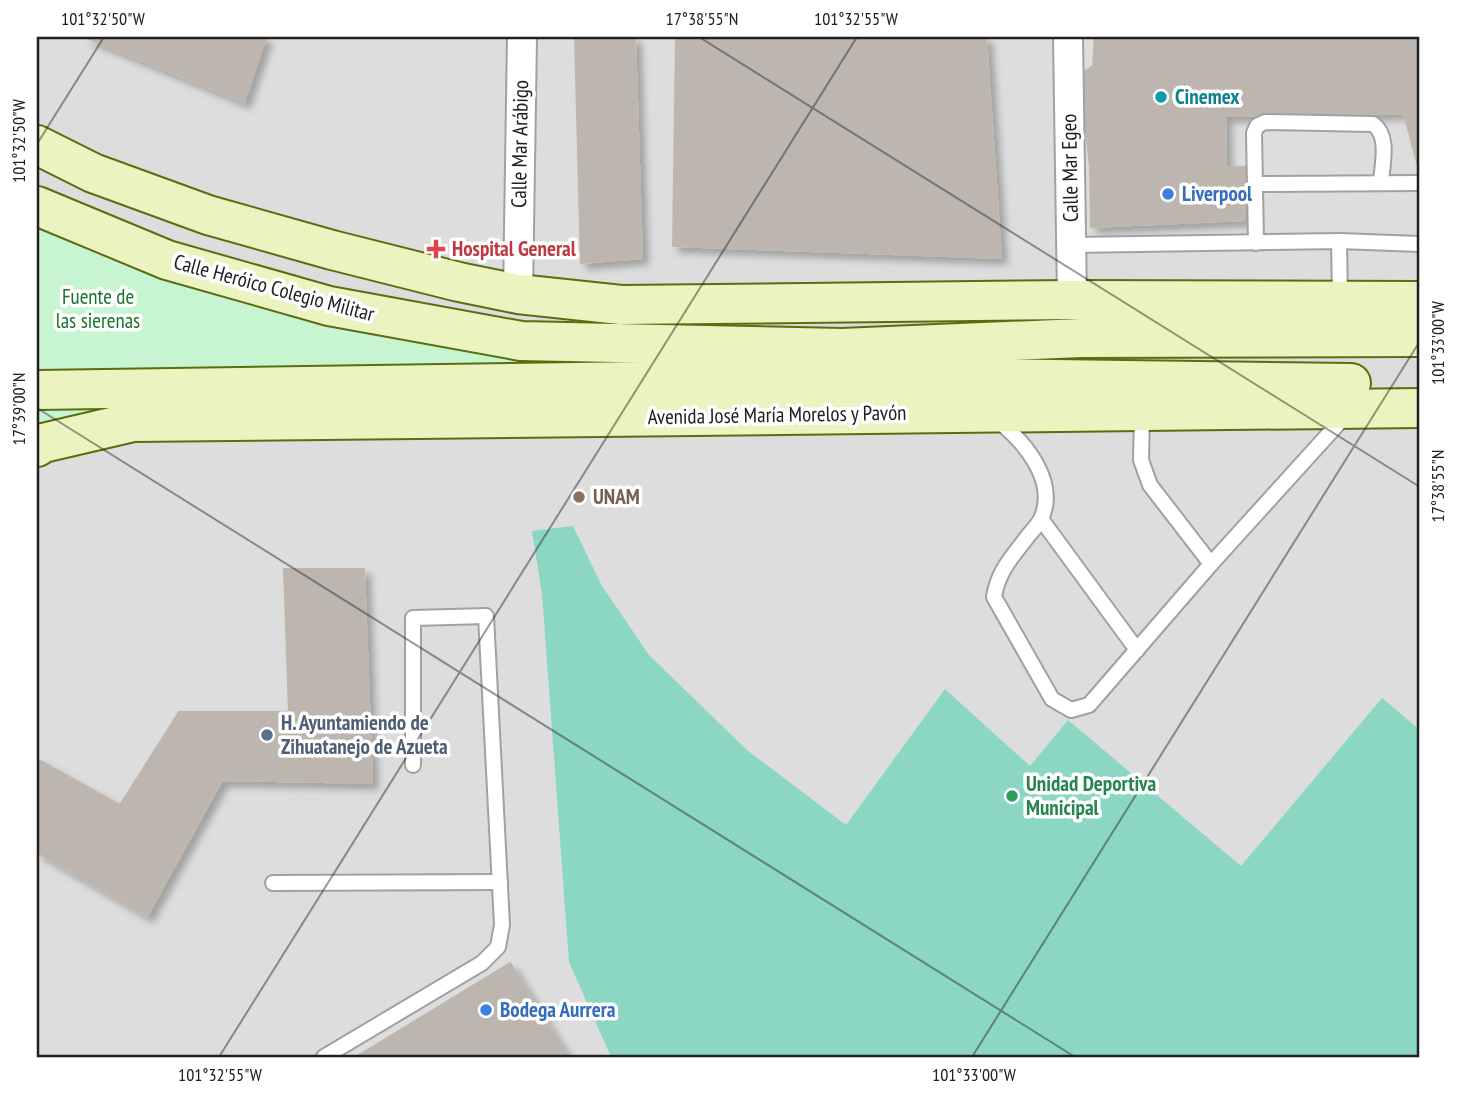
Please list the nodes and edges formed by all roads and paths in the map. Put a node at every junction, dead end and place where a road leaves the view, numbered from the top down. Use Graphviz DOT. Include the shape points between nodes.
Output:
graph roads {
  1 [pos="522,37"];
  2 [pos="1068,37"];
  3 [pos="37,145"];
  4 [pos="1381,183"];
  5 [pos="1420,183"];
  6 [pos="1256,184"];
  7 [pos="37,206"];
  8 [pos="1339,241"];
  9 [pos="1256,243"];
  10 [pos="1420,244"];
  11 [pos="1071,245"];
  12 [pos="518,294"];
  13 [pos="1340,299"];
  14 [pos="1072,300"];
  15 [pos="1420,301"];
  16 [pos="837,302"];
  17 [pos="1420,337"];
  18 [pos="842,348"];
  19 [pos="1420,384"];
  20 [pos="37,390"];
  21 [pos="540,400"];
  22 [pos="1420,408"];
  23 [pos="1352,409"];
  24 [pos="1142,411"];
  25 [pos="987,413"];
  26 [pos="37,447"];
  27 [pos="1041,519"];
  28 [pos="1211,564"];
  29 [pos="1137,650"];
  30 [pos="414,765"];
  31 [pos="500,882"];
  32 [pos="273,883"];
  33 [pos="324,1057"];
  1 -- 12 [label="street, Calle Mar Arábigo"];
  2 -- 11 [label="street, Calle Mar Egeo"];
  3 -- 12 [label="main road" via="93,173 208,215 370,260"];
  4 -- 5 [label="lane"];
  4 -- 6 [label="lane"];
  4 -- 6 [label="lane" via="1384,137 1373,124 1265,122 1254,133"];
  6 -- 9 [label="lane"];
  7 -- 18 [label="main road, Calle Heróico Colegio Militar" via="167,260 316,303 521,341"];
  8 -- 9 [label="lane"];
  8 -- 10 [label="lane"];
  8 -- 13 [label="lane"];
  9 -- 11 [label="lane"];
  11 -- 14 [label="street, Calle Mar Egeo"];
  12 -- 16 [label="main road" via="621,305"];
  13 -- 14 [label="main road"];
  13 -- 15 [label="main road"];
  14 -- 16 [label="main road"];
  16 -- 18 [label="main road"];
  17 -- 18 [label="main road" via="1081,338"];
  19 -- 21 [label="main road, Avenida José María Morelos y Pavón" via="915,377"];
  20 -- 21 [label="main road, Avenida José María Morelos y Pavón" via="185,388"];
  21 -- 25 [label="main road, Avenida José María Morelos y Pavón"];
  21 -- 26 [label="main road, Avenida José María Morelos y Pavón" via="133,422"];
  22 -- 23 [label="main road, Avenida José María Morelos y Pavón"];
  23 -- 24 [label="main road, Avenida José María Morelos y Pavón"];
  23 -- 28 [label="lane"];
  24 -- 25 [label="main road, Avenida José María Morelos y Pavón"];
  24 -- 28 [label="lane" via="1141,460 1150,485"];
  25 -- 27 [label="lane" via="1013,433 1035,459 1046,494"];
  27 -- 29 [label="lane"];
  27 -- 29 [label="lane" via="997,578 994,597 1052,699 1071,710 1089,705"];
  28 -- 29 [label="lane"];
  30 -- 31 [label="lane" via="413,618 486,616"];
  31 -- 32 [label="lane"];
  31 -- 33 [label="lane" via="498,947 482,963"];
}
